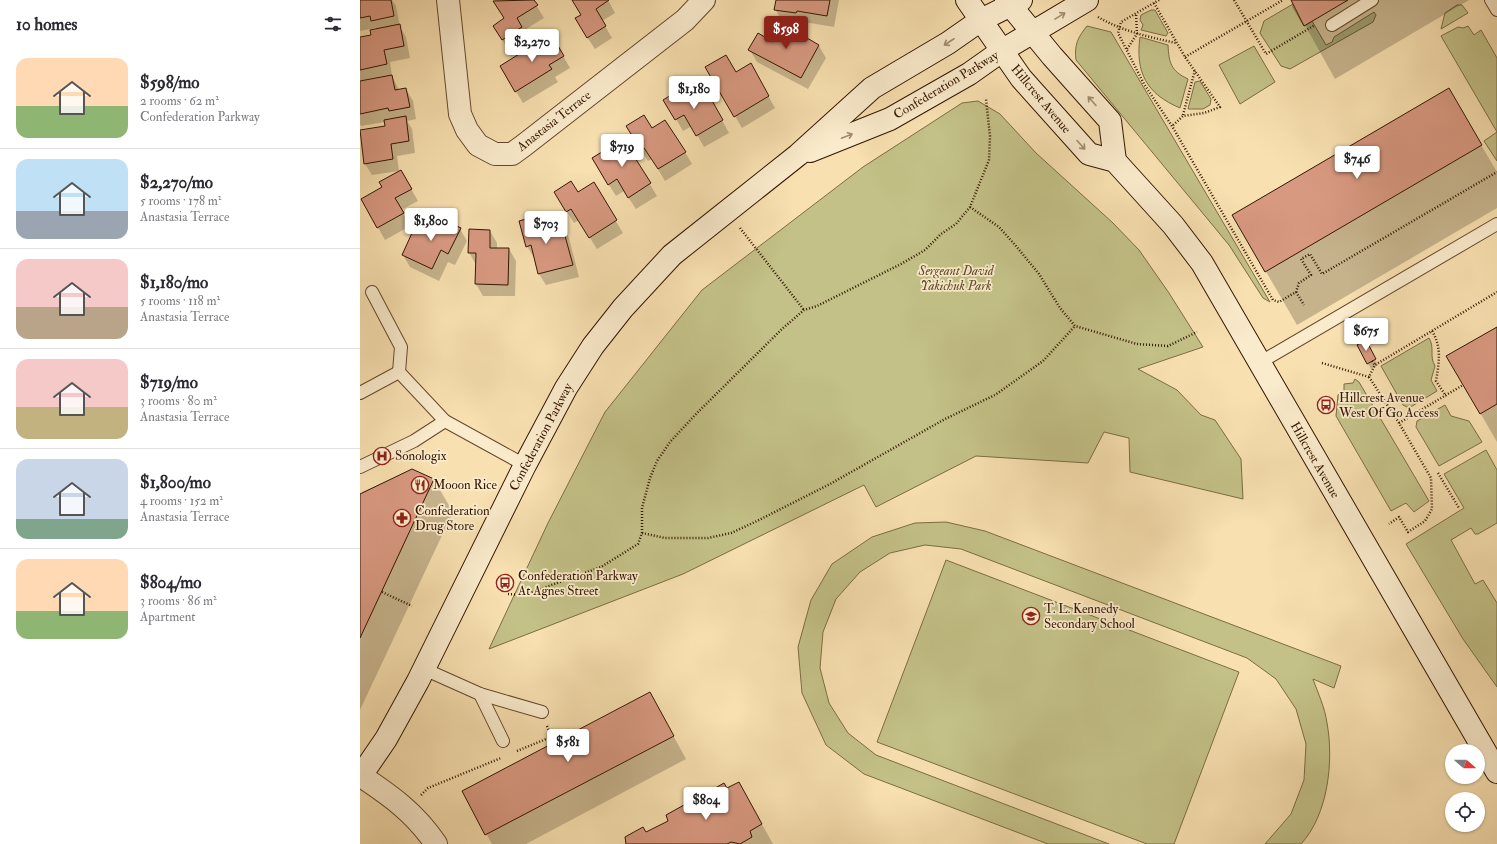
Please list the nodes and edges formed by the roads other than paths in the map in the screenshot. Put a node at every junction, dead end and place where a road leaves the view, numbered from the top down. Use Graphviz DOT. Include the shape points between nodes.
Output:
graph roads {
  1 [pos="448,0"];
  2 [pos="704,0"];
  3 [pos="967,0"];
  4 [pos="1372,0"];
  5 [pos="1491,0"];
  6 [pos="1012,2"];
  7 [pos="1093,8"];
  8 [pos="1497,10"];
  9 [pos="981,20"];
  10 [pos="1332,25"];
  11 [pos="1032,33"];
  12 [pos="1003,50"];
  13 [pos="798,155"];
  14 [pos="1115,161"];
  15 [pos="1497,224"];
  16 [pos="372,292"];
  17 [pos="1259,363"];
  18 [pos="399,372"];
  19 [pos="360,393"];
  20 [pos="445,421"];
  21 [pos="525,465"];
  22 [pos="360,468"];
  23 [pos="424,669"];
  24 [pos="480,694"];
  25 [pos="542,712"];
  26 [pos="503,741"];
  27 [pos="1497,772"];
  28 [pos="360,776"];
  29 [pos="436,844"];
  1 -- 2 [label="street, Anastasia Terrace" via="460,114 478,145 495,154 512,154 523,146 685,20"];
  3 -- 9 [label="street, Hillcrest Avenue"];
  4 -- 10 [label="lane"];
  5 -- 8 [label="lane"];
  6 -- 9 [label="street, Confederation Parkway"];
  6 -- 11 [label="street"];
  11 -- 7 [label="street, Confederation Parkway, one-way"];
  9 -- 12 [label="street, Hillcrest Avenue"];
  9 -- 13 [label="street, Confederation Parkway, one-way" via="872,88"];
  11 -- 12 [label="street, Confederation Parkway"];
  14 -- 11 [label="street, one-way" via="1110,120"];
  13 -- 12 [label="street, Confederation Parkway, one-way" via="890,120 969,74"];
  12 -- 14 [label="street, Hillcrest Avenue, one-way" via="1021,78 1089,154"];
  13 -- 21 [label="street, Confederation Parkway" via="672,255 623,308 593,346 566,388"];
  14 -- 17 [label="street, Hillcrest Avenue" via="1173,225 1202,263"];
  15 -- 17 [label="lane"];
  16 -- 18 [label="lane" via="401,347"];
  17 -- 27 [label="street, Hillcrest Avenue"];
  18 -- 19 [label="lane"];
  18 -- 20 [label="lane"];
  20 -- 21 [label="lane"];
  20 -- 22 [label="lane" via="414,441"];
  21 -- 23 [label="street, Confederation Parkway"];
  23 -- 24 [label="lane"];
  23 -- 28 [label="street, Confederation Parkway" via="386,739"];
  24 -- 25 [label="lane"];
  24 -- 26 [label="lane"];
  28 -- 29 [label="street" via="398,800 428,831"];
}
